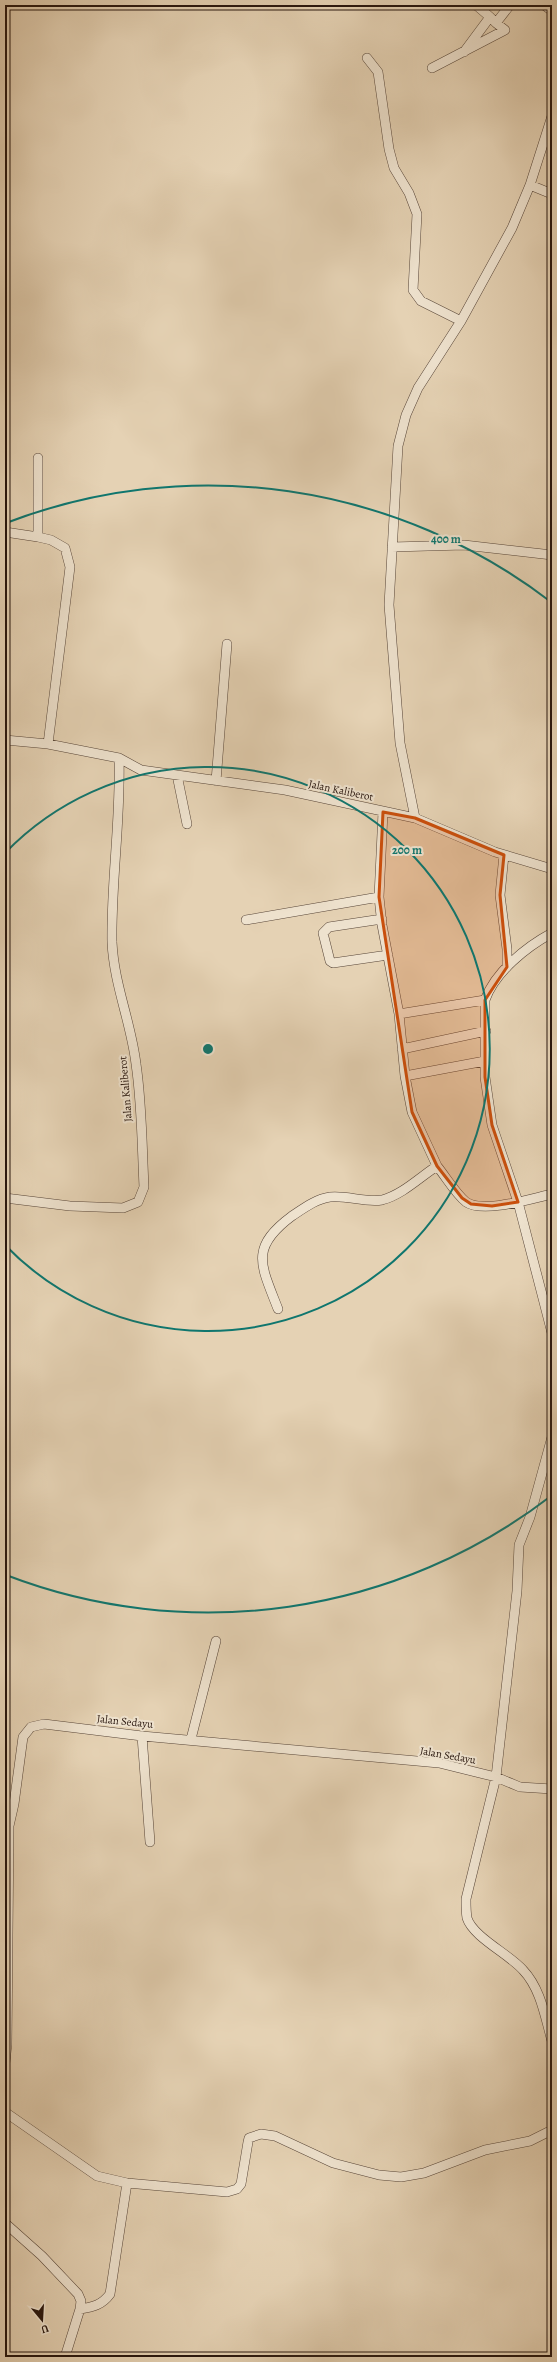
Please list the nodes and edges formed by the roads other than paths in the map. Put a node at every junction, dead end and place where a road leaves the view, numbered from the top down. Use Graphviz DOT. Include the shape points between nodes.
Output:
graph roads {
  1 [pos="476,5"];
  2 [pos="510,5"];
  3 [pos="493,20"];
  4 [pos="462,54"];
  5 [pos="367,58"];
  6 [pos="432,68"];
  7 [pos="552,116"];
  8 [pos="530,185"];
  9 [pos="552,194"];
  10 [pos="461,321"];
  11 [pos="38,458"];
  12 [pos="5,532"];
  13 [pos="38,536"];
  14 [pos="392,547"];
  15 [pos="552,555"];
  16 [pos="227,644"];
  17 [pos="5,740"];
  18 [pos="48,744"];
  19 [pos="119,758"];
  20 [pos="177,775"];
  21 [pos="216,781"];
  22 [pos="383,812"];
  23 [pos="415,818"];
  24 [pos="187,824"];
  25 [pos="504,855"];
  26 [pos="552,869"];
  27 [pos="379,897"];
  28 [pos="382,919"];
  29 [pos="246,920"];
  30 [pos="552,933"];
  31 [pos="388,955"];
  32 [pos="507,967"];
  33 [pos="485,1000"];
  34 [pos="399,1014"];
  35 [pos="486,1031"];
  36 [pos="402,1049"];
  37 [pos="485,1061"];
  38 [pos="405,1076"];
  39 [pos="437,1166"];
  40 [pos="552,1194"];
  41 [pos="5,1198"];
  42 [pos="518,1202"];
  43 [pos="278,1309"];
  44 [pos="552,1330"];
  45 [pos="552,1437"];
  46 [pos="216,1641"];
  47 [pos="142,1736"];
  48 [pos="191,1739"];
  49 [pos="496,1777"];
  50 [pos="552,1789"];
  51 [pos="7,1826"];
  52 [pos="150,1842"];
  53 [pos="552,2041"];
  54 [pos="5,2064"];
  55 [pos="5,2112"];
  56 [pos="552,2130"];
  57 [pos="127,2183"];
  58 [pos="5,2223"];
  59 [pos="80,2308"];
  60 [pos="65,2357"];
  1 -- 3 [label="street"];
  2 -- 3 [label="street"];
  3 -- 4 [label="street"];
  3 -- 4 [label="street" via="505,30"];
  4 -- 6 [label="street"];
  5 -- 10 [label="street" via="378,72 394,168 409,193 417,214 413,290 421,302"];
  7 -- 8 [label="street"];
  8 -- 9 [label="street"];
  8 -- 10 [label="street" via="500,252"];
  10 -- 14 [label="street" via="418,388 406,415 398,446"];
  11 -- 13 [label="street"];
  12 -- 13 [label="street"];
  13 -- 18 [label="street" via="52,540 65,548 70,567"];
  14 -- 15 [label="street" via="464,545"];
  14 -- 23 [label="street" via="389,605 400,743"];
  16 -- 21 [label="street"];
  17 -- 18 [label="street, Jalan Kaliberot"];
  18 -- 19 [label="street, Jalan Kaliberot"];
  19 -- 20 [label="street, Jalan Kaliberot" via="140,770"];
  19 -- 41 [label="street, Jalan Kaliberot" via="120,787 112,942 115,980 136,1063 144,1188 138,1202 123,1208 70,1206"];
  20 -- 21 [label="street, Jalan Kaliberot"];
  20 -- 24 [label="street"];
  21 -- 22 [label="street, Jalan Kaliberot" via="285,790"];
  22 -- 23 [label="street, Jalan Kaliberot"];
  22 -- 27 [label="street"];
  23 -- 25 [label="street, Jalan Kaliberot"];
  25 -- 26 [label="street, Jalan Kaliberot"];
  25 -- 32 [label="street" via="500,895"];
  27 -- 28 [label="street"];
  27 -- 29 [label="street"];
  28 -- 31 [label="street"];
  28 -- 31 [label="street" via="329,927 324,933 330,961 333,963"];
  30 -- 32 [label="street"];
  31 -- 34 [label="street"];
  32 -- 33 [label="street"];
  33 -- 34 [label="street"];
  33 -- 35 [label="street"];
  34 -- 36 [label="street"];
  35 -- 36 [label="street"];
  35 -- 37 [label="street"];
  36 -- 38 [label="street"];
  37 -- 38 [label="street"];
  37 -- 42 [label="street" via="492,1125"];
  38 -- 39 [label="street" via="413,1115"];
  39 -- 42 [label="street" via="462,1198 471,1204 492,1206"];
  39 -- 43 [label="street" via="382,1200 333,1197 323,1199 306,1206 271,1234 263,1251 263,1268"];
  40 -- 42 [label="street"];
  42 -- 44 [label="street"];
  45 -- 49 [label="street" via="530,1517 519,1545 517,1591"];
  46 -- 48 [label="street"];
  47 -- 48 [label="street, Jalan Sedayu"];
  47 -- 51 [label="street, Jalan Sedayu" via="44,1724 31,1727 23,1737 14,1804"];
  47 -- 52 [label="street"];
  48 -- 49 [label="street, Jalan Sedayu" via="439,1763"];
  49 -- 50 [label="street, Jalan Sedayu" via="520,1787"];
  49 -- 53 [label="street" via="466,1899 467,1918 477,1933 524,1970 540,1998"];
  51 -- 54 [label="street, Jalan Sedayu"];
  55 -- 57 [label="street" via="97,2176"];
  56 -- 57 [label="street" via="530,2141 485,2150 424,2173 401,2177 379,2175 332,2163 276,2136 260,2134 249,2138 241,2184 237,2189 227,2192"];
  57 -- 59 [label="street" via="110,2294 97,2306"];
  58 -- 59 [label="street" via="69,2283 78,2294"];
  59 -- 60 [label="street"];
}
